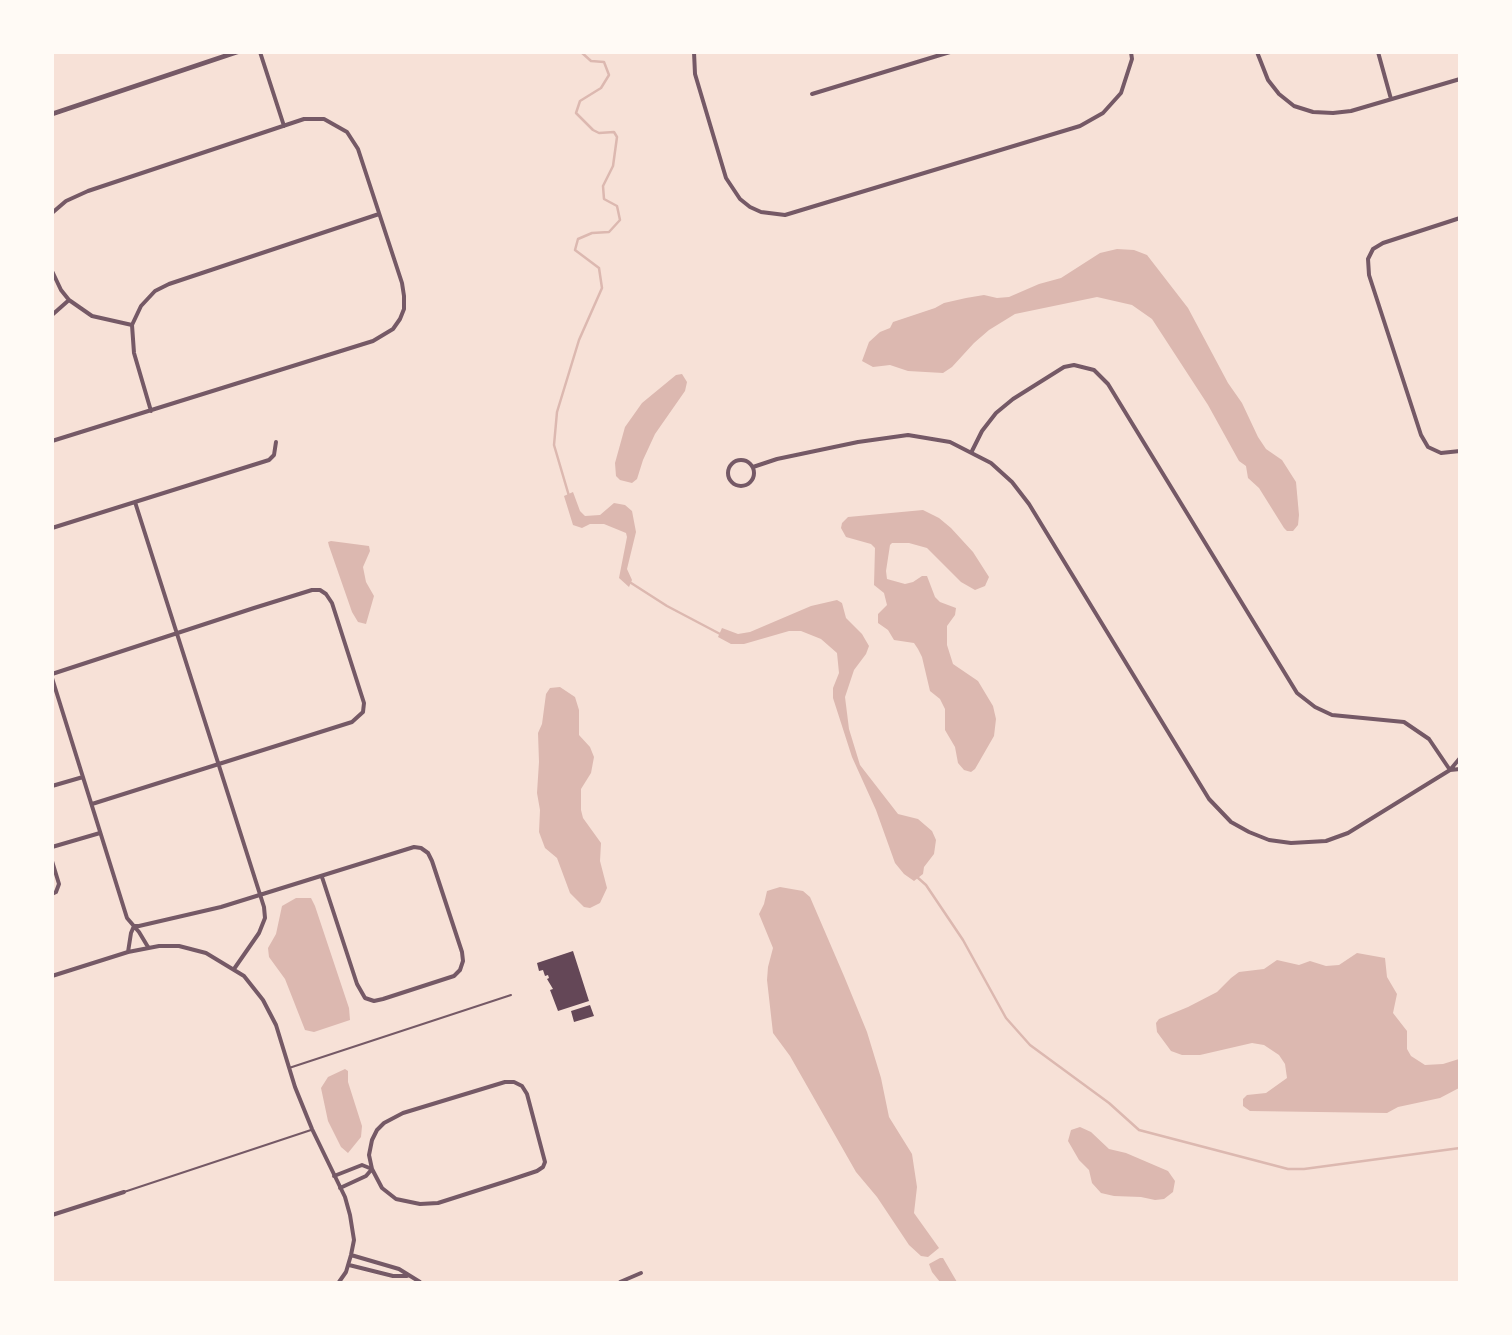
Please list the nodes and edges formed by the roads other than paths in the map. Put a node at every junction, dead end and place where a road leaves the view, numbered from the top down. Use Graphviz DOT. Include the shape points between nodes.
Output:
graph roads {
  1 [pos="237,52"];
  2 [pos="260,52"];
  3 [pos="694,52"];
  4 [pos="950,52"];
  5 [pos="1131,52"];
  6 [pos="1257,52"];
  7 [pos="1378,52"];
  8 [pos="1460,79"];
  9 [pos="812,94"];
  10 [pos="1391,99"];
  11 [pos="52,114"];
  12 [pos="284,126"];
  13 [pos="52,213"];
  14 [pos="379,214"];
  15 [pos="1460,218"];
  16 [pos="52,271"];
  17 [pos="69,300"];
  18 [pos="52,315"];
  19 [pos="132,325"];
  20 [pos="152,411"];
  21 [pos="52,441"];
  22 [pos="276,442"];
  23 [pos="1460,451"];
  24 [pos="972,452"];
  25 [pos="753,467"];
  26 [pos="135,502"];
  27 [pos="52,528"];
  28 [pos="178,634"];
  29 [pos="52,674"];
  30 [pos="52,678"];
  31 [pos="1460,758"];
  32 [pos="219,764"];
  33 [pos="1460,769"];
  34 [pos="1450,770"];
  35 [pos="83,777"];
  36 [pos="52,786"];
  37 [pos="92,804"];
  38 [pos="100,833"];
  39 [pos="52,847"];
  40 [pos="52,862"];
  41 [pos="322,877"];
  42 [pos="52,894"];
  43 [pos="261,896"];
  44 [pos="134,926"];
  45 [pos="148,947"];
  46 [pos="128,952"];
  47 [pos="234,969"];
  48 [pos="52,976"];
  49 [pos="512,995"];
  50 [pos="289,1068"];
  51 [pos="312,1129"];
  52 [pos="372,1169"];
  53 [pos="334,1176"];
  54 [pos="340,1188"];
  55 [pos="124,1192"];
  56 [pos="52,1215"];
  57 [pos="351,1255"];
  58 [pos="349,1265"];
  59 [pos="641,1273"];
  60 [pos="407,1276"];
  61 [pos="339,1282"];
  62 [pos="420,1282"];
  63 [pos="620,1282"];
  1 -- 11 [label="street"];
  2 -- 12 [label="street"];
  3 -- 5 [label="street" via="695,74 726,178 740,199 761,212 784,215 1080,126 1103,112 1122,93"];
  4 -- 9 [label="street"];
  6 -- 10 [label="street" via="1268,80 1294,106 1313,112 1333,113"];
  7 -- 10 [label="street"];
  8 -- 10 [label="street"];
  12 -- 13 [label="street" via="75,196"];
  12 -- 14 [label="street" via="304,119 324,119 340,126 353,140"];
  14 -- 19 [label="street" via="169,284 155,291 141,306"];
  14 -- 20 [label="street" via="402,283 404,309 393,330 373,341"];
  15 -- 23 [label="street" via="1383,243 1373,250 1368,259 1368,274 1421,435 1428,447 1441,453"];
  16 -- 17 [label="street"];
  17 -- 18 [label="street"];
  17 -- 19 [label="street" via="92,316"];
  19 -- 20 [label="street" via="134,353"];
  20 -- 21 [label="street"];
  22 -- 26 [label="street" via="274,455 269,460"];
  24 -- 25 [label="street" via="938,439 895,436"];
  24 -- 34 [label="street" via="1003,473 1025,498 1204,791 1235,824 1259,837 1279,842 1303,844 1326,841 1348,833"];
  24 -- 34 [label="street" via="982,431 1013,399 1064,368 1074,365 1094,370 1108,384 1297,693 1332,715 1404,722 1429,740"];
  25 -- 25 [label="street" via="744,460 733,462 728,468 730,480 736,485 747,484 753,479"];
  26 -- 27 [label="street"];
  26 -- 28 [label="street"];
  28 -- 29 [label="street"];
  28 -- 32 [label="street"];
  28 -- 32 [label="street" via="320,590 332,603 364,703 363,712 357,719"];
  30 -- 35 [label="street"];
  31 -- 34 [label="street"];
  32 -- 37 [label="street"];
  32 -- 43 [label="street"];
  33 -- 34 [label="street"];
  35 -- 36 [label="street"];
  35 -- 37 [label="street"];
  37 -- 38 [label="street"];
  38 -- 39 [label="street"];
  38 -- 44 [label="street" via="127,918"];
  40 -- 42 [label="street" via="59,884"];
  41 -- 41 [label="street" via="414,847 421,848 432,861 462,952 460,970 454,976 383,999 365,998 357,984"];
  41 -- 43 [label="street"];
  43 -- 44 [label="street"];
  43 -- 47 [label="street" via="265,918 259,933"];
  44 -- 45 [label="street"];
  44 -- 46 [label="street"];
  45 -- 46 [label="street"];
  45 -- 47 [label="street" via="179,946 219,959"];
  46 -- 48 [label="street"];
  47 -- 50 [label="street" via="255,988 271,1014"];
  49 -- 50 [label="lane"];
  50 -- 51 [label="street"];
  51 -- 53 [label="street"];
  51 -- 55 [label="lane"];
  52 -- 52 [label="street" via="382,1188 396,1199 420,1204 438,1203 543,1168 545,1156 526,1094 518,1084 505,1082 403,1113 384,1123 372,1140 369,1155"];
  52 -- 53 [label="street" via="362,1165"];
  52 -- 54 [label="street" via="366,1176"];
  53 -- 54 [label="street"];
  54 -- 57 [label="street" via="353,1229"];
  55 -- 56 [label="street"];
  57 -- 58 [label="street"];
  57 -- 60 [label="street" via="399,1269"];
  58 -- 60 [label="street" via="393,1276"];
  58 -- 61 [label="street"];
  59 -- 63 [label="street"];
  60 -- 62 [label="street"];
}
